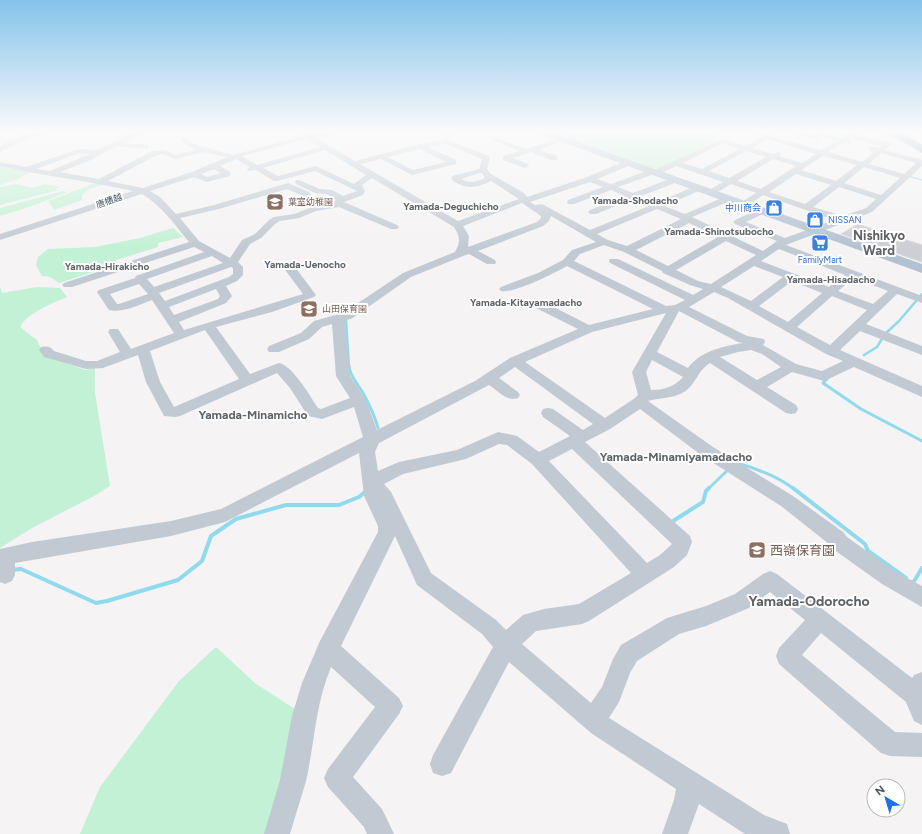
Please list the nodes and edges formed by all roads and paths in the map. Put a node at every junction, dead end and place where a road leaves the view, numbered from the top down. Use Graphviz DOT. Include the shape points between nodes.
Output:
graph roads {
  1 [pos="28,170"];
  2 [pos="60,170"];
  3 [pos="122,170"];
  4 [pos="205,170"];
  5 [pos="221,170"];
  6 [pos="260,170"];
  7 [pos="277,170"];
  8 [pos="310,170"];
  9 [pos="320,170"];
  10 [pos="363,170"];
  11 [pos="407,170"];
  12 [pos="424,170"];
  13 [pos="612,170"];
  14 [pos="648,170"];
  15 [pos="659,170"];
  16 [pos="696,170"];
  17 [pos="706,170"];
  18 [pos="749,170"];
  19 [pos="856,170"];
  20 [pos="884,170"];
  21 [pos="914,170"];
  22 [pos="484,171"];
  23 [pos="795,171"];
  24 [pos="654,172"];
  25 [pos="702,172"];
  26 [pos="266,173"];
  27 [pos="51,174"];
  28 [pos="195,174"];
  29 [pos="372,175"];
  30 [pos="288,176"];
  31 [pos="907,177"];
  32 [pos="491,178"];
  33 [pos="590,179"];
  34 [pos="675,180"];
  35 [pos="101,181"];
  36 [pos="730,181"];
  37 [pos="838,184"];
  38 [pos="611,187"];
  39 [pos="698,188"];
  40 [pos="358,189"];
  41 [pos="141,190"];
  42 [pos="550,192"];
  43 [pos="762,192"];
  44 [pos="710,193"];
  45 [pos="633,196"];
  46 [pos="883,198"];
  47 [pos="527,199"];
  48 [pos="727,199"];
  49 [pos="340,201"];
  50 [pos="571,202"];
  51 [pos="743,205"];
  52 [pos="656,206"];
  53 [pos="807,207"];
  54 [pos="318,208"];
  55 [pos="762,211"];
  56 [pos="593,212"];
  57 [pos="173,217"];
  58 [pos="687,219"];
  59 [pos="844,220"];
  60 [pos="616,223"];
  61 [pos="457,225"];
  62 [pos="394,227"];
  63 [pos="815,231"];
  64 [pos="590,234"];
  65 [pos="0,237"];
  66 [pos="725,237"];
  67 [pos="604,242"];
  68 [pos="195,243"];
  69 [pos="782,244"];
  70 [pos="628,250"];
  71 [pos="213,252"];
  72 [pos="464,252"];
  73 [pos="759,259"];
  74 [pos="491,262"];
  75 [pos="567,262"];
  76 [pos="614,262"];
  77 [pos="232,263"];
  78 [pos="288,265"];
  79 [pos="922,269"];
  80 [pos="667,270"];
  81 [pos="853,274"];
  82 [pos="790,276"];
  83 [pos="140,280"];
  84 [pos="219,284"];
  85 [pos="68,285"];
  86 [pos="713,288"];
  87 [pos="505,289"];
  88 [pos="894,291"];
  89 [pos="830,292"];
  90 [pos="154,293"];
  91 [pos="694,300"];
  92 [pos="922,300"];
  93 [pos="540,305"];
  94 [pos="162,306"];
  95 [pos="752,306"];
  96 [pos="673,308"];
  97 [pos="874,309"];
  98 [pos="339,317"];
  99 [pos="170,321"];
  100 [pos="857,324"];
  101 [pos="208,326"];
  102 [pos="789,327"];
  103 [pos="588,329"];
  104 [pos="114,332"];
  105 [pos="181,334"];
  106 [pos="922,336"];
  107 [pos="765,343"];
  108 [pos="274,349"];
  109 [pos="918,349"];
  110 [pos="46,350"];
  111 [pos="142,350"];
  112 [pos="831,351"];
  113 [pos="650,354"];
  114 [pos="128,355"];
  115 [pos="710,357"];
  116 [pos="515,360"];
  117 [pos="852,361"];
  118 [pos="791,367"];
  119 [pos="691,374"];
  120 [pos="489,378"];
  121 [pos="248,381"];
  122 [pos="756,387"];
  123 [pos="922,392"];
  124 [pos="513,394"];
  125 [pos="643,398"];
  126 [pos="359,400"];
  127 [pos="791,409"];
  128 [pos="548,413"];
  129 [pos="606,425"];
  130 [pos="578,439"];
  131 [pos="372,441"];
  132 [pos="538,460"];
  133 [pos="372,482"];
  134 [pos="5,572"];
  135 [pos="646,575"];
  136 [pos="920,592"];
  137 [pos="819,618"];
  138 [pos="506,645"];
  139 [pos="328,649"];
  140 [pos="920,697"];
  141 [pos="594,719"];
  142 [pos="922,745"];
  143 [pos="442,764"];
  144 [pos="690,784"];
  145 [pos="277,834"];
  146 [pos="381,834"];
  147 [pos="675,834"];
  148 [pos="777,834"];
  1 -- 27 [label="street"];
  2 -- 27 [label="street"];
  3 -- 35 [label="street"];
  4 -- 28 [label="street, 唐櫃越"];
  5 -- 28 [label="street" via="227,174 206,180"];
  6 -- 26 [label="street"];
  7 -- 26 [label="street"];
  8 -- 30 [label="street"];
  9 -- 40 [label="street"];
  10 -- 29 [label="street"];
  11 -- 12 [label="street" via="412,173"];
  13 -- 33 [label="street"];
  14 -- 24 [label="main road"];
  15 -- 24 [label="street"];
  16 -- 25 [label="street"];
  17 -- 25 [label="street"];
  18 -- 36 [label="street"];
  19 -- 37 [label="street"];
  20 -- 31 [label="street"];
  21 -- 31 [label="street"];
  22 -- 32 [label="street"];
  22 -- 32 [label="street" via="456,178 467,186"];
  23 -- 37 [label="street"];
  23 -- 43 [label="street"];
  24 -- 34 [label="main road"];
  24 -- 38 [label="street"];
  25 -- 36 [label="street"];
  26 -- 30 [label="street" via="276,179"];
  27 -- 35 [label="street"];
  28 -- 41 [label="street, 唐櫃越"];
  29 -- 40 [label="street" via="361,181"];
  29 -- 61 [label="street"];
  30 -- 49 [label="street" via="318,191 329,192"];
  31 -- 46 [label="street"];
  32 -- 47 [label="street"];
  33 -- 38 [label="street"];
  33 -- 42 [label="street"];
  34 -- 39 [label="main road"];
  34 -- 45 [label="street"];
  35 -- 41 [label="street"];
  36 -- 43 [label="street"];
  36 -- 44 [label="street"];
  37 -- 46 [label="street"];
  37 -- 53 [label="street"];
  38 -- 45 [label="street"];
  38 -- 50 [label="street"];
  39 -- 44 [label="main road"];
  39 -- 52 [label="street"];
  40 -- 49 [label="street" via="360,193"];
  41 -- 57 [label="street" via="157,199"];
  41 -- 65 [label="street, 唐櫃越"];
  42 -- 47 [label="street"];
  42 -- 50 [label="street"];
  43 -- 51 [label="street"];
  43 -- 53 [label="street"];
  44 -- 48 [label="main road"];
  45 -- 52 [label="street"];
  45 -- 56 [label="street"];
  46 -- 59 [label="street" via="869,210"];
  47 -- 61 [label="street"];
  47 -- 64 [label="street"];
  47 -- 72 [label="street" via="526,203 546,215 545,221"];
  48 -- 51 [label="main road"];
  48 -- 58 [label="street" via="688,216"];
  49 -- 54 [label="street" via="332,206"];
  49 -- 62 [label="street"];
  50 -- 56 [label="street"];
  51 -- 55 [label="main road"];
  52 -- 58 [label="street"];
  52 -- 60 [label="street"];
  53 -- 59 [label="street"];
  54 -- 57 [label="street" via="306,194 288,186"];
  54 -- 77 [label="street" via="272,222 258,236 246,242"];
  55 -- 63 [label="main road"];
  55 -- 69 [label="street" via="738,222"];
  56 -- 60 [label="street"];
  57 -- 68 [label="street"];
  58 -- 66 [label="street"];
  58 -- 70 [label="street"];
  59 -- 63 [label="street"];
  60 -- 64 [label="street"];
  61 -- 72 [label="street" via="464,235"];
  63 -- 69 [label="street"];
  63 -- 79 [label="main road"];
  64 -- 67 [label="street"];
  66 -- 73 [label="street"];
  66 -- 80 [label="street"];
  67 -- 70 [label="street"];
  67 -- 75 [label="street" via="576,252"];
  68 -- 71 [label="street"];
  68 -- 85 [label="street"];
  69 -- 73 [label="street"];
  69 -- 81 [label="street"];
  70 -- 80 [label="street"];
  71 -- 77 [label="street"];
  71 -- 83 [label="street"];
  72 -- 74 [label="street"];
  72 -- 98 [label="street" via="407,275 347,316"];
  73 -- 82 [label="street"];
  73 -- 86 [label="street"];
  75 -- 87 [label="street"];
  75 -- 96 [label="street"];
  76 -- 91 [label="street"];
  77 -- 84 [label="street" via="238,267 238,275"];
  77 -- 90 [label="street"];
  78 -- 101 [label="street" via="310,295"];
  80 -- 86 [label="street" via="694,283"];
  81 -- 88 [label="street"];
  81 -- 89 [label="street"];
  82 -- 89 [label="street"];
  82 -- 95 [label="street"];
  83 -- 90 [label="street"];
  83 -- 90 [label="street" via="103,292 113,307 120,308"];
  84 -- 94 [label="street"];
  84 -- 99 [label="street" via="226,296 222,301"];
  86 -- 91 [label="street"];
  86 -- 95 [label="street"];
  88 -- 92 [label="street"];
  88 -- 97 [label="street"];
  89 -- 97 [label="street"];
  89 -- 102 [label="street"];
  90 -- 94 [label="street"];
  91 -- 96 [label="street"];
  93 -- 103 [label="street"];
  94 -- 99 [label="street"];
  95 -- 102 [label="street"];
  96 -- 103 [label="street"];
  96 -- 107 [label="street" via="744,339"];
  96 -- 113 [label="street"];
  97 -- 100 [label="street"];
  98 -- 108 [label="street" via="318,324 305,336"];
  98 -- 126 [label="street" via="344,376"];
  99 -- 105 [label="street"];
  100 -- 109 [label="street"];
  100 -- 112 [label="street"];
  101 -- 105 [label="street"];
  101 -- 121 [label="street"];
  102 -- 112 [label="street"];
  103 -- 116 [label="street"];
  104 -- 114 [label="street"];
  105 -- 111 [label="street"];
  106 -- 109 [label="street"];
  110 -- 114 [label="street" via="49,354 86,366 98,365"];
  111 -- 114 [label="street"];
  111 -- 121 [label="street" via="153,382 169,412 176,412"];
  112 -- 117 [label="street"];
  113 -- 119 [label="street"];
  113 -- 125 [label="street" via="639,372"];
  115 -- 118 [label="street" via="750,346 761,348"];
  115 -- 119 [label="street"];
  115 -- 122 [label="street"];
  116 -- 120 [label="street"];
  116 -- 129 [label="street"];
  117 -- 118 [label="street" via="824,376"];
  117 -- 123 [label="street"];
  118 -- 122 [label="street"];
  119 -- 125 [label="street" via="686,383 677,389"];
  120 -- 124 [label="street"];
  120 -- 131 [label="street"];
  121 -- 126 [label="street" via="279,367 313,412 322,414"];
  122 -- 127 [label="street"];
  125 -- 129 [label="street"];
  125 -- 136 [label="street" via="707,451 787,501 889,578"];
  126 -- 131 [label="street"];
  128 -- 130 [label="street"];
  129 -- 130 [label="street"];
  130 -- 132 [label="street"];
  130 -- 135 [label="street" via="683,542 680,549 667,561"];
  131 -- 133 [label="street" via="367,452"];
  131 -- 134 [label="street" via="225,516 148,534 5,556"];
  132 -- 133 [label="street" via="511,440 498,438 460,455 398,468"];
  132 -- 135 [label="street"];
  133 -- 138 [label="street" via="385,497 424,580 489,627"];
  133 -- 139 [label="street" via="373,496 387,526 387,533"];
  135 -- 138 [label="street" via="582,614 530,622"];
  137 -- 140 [label="street"];
  137 -- 141 [label="street" via="770,580 742,601 706,616 674,625 628,654 611,694"];
  137 -- 142 [label="street" via="787,656 890,744"];
  138 -- 141 [label="street"];
  138 -- 143 [label="street"];
  139 -- 145 [label="street" via="312,683 293,780"];
  139 -- 146 [label="street" via="391,706 337,778 373,818"];
  141 -- 144 [label="street" via="599,725"];
  144 -- 147 [label="street"];
  144 -- 148 [label="street" via="755,825"];
}
